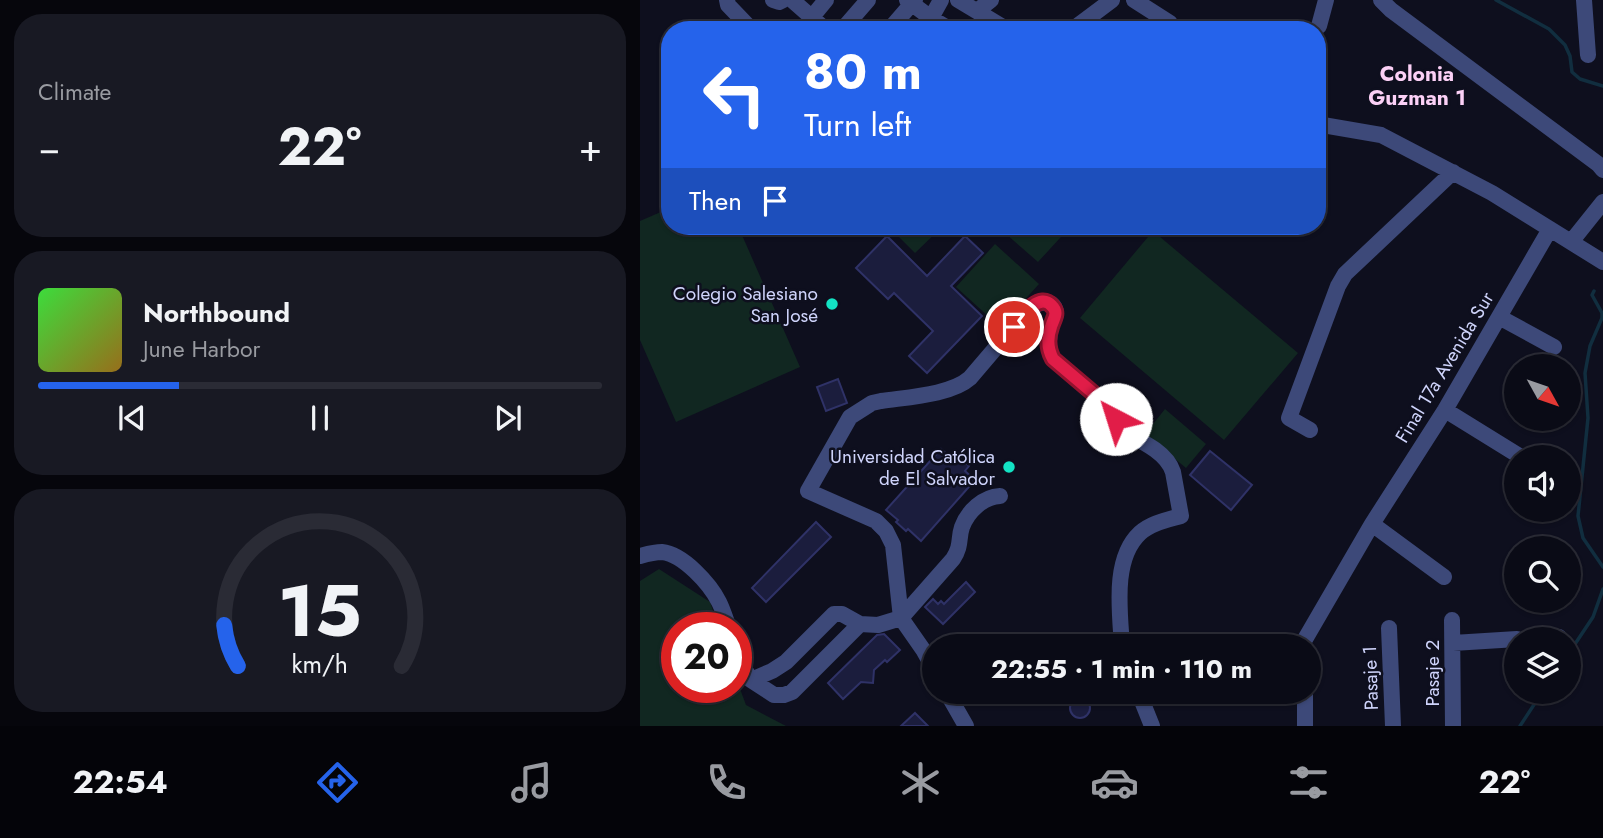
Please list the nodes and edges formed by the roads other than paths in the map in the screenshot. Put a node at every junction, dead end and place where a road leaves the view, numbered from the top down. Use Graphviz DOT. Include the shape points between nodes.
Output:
graph roads {
  1 [pos="727,0"];
  2 [pos="773,0"];
  3 [pos="783,0"];
  4 [pos="792,0"];
  5 [pos="826,0"];
  6 [pos="868,0"];
  7 [pos="940,0"];
  8 [pos="958,0"];
  9 [pos="991,0"];
  10 [pos="1112,0"];
  11 [pos="1134,0"];
  12 [pos="1326,0"];
  13 [pos="1381,0"];
  14 [pos="1584,0"];
  15 [pos="911,1"];
  16 [pos="977,11"];
  17 [pos="812,17"];
  18 [pos="743,21"];
  19 [pos="816,21"];
  20 [pos="850,21"];
  21 [pos="895,21"];
  22 [pos="924,21"];
  23 [pos="928,21"];
  24 [pos="993,21"];
  25 [pos="1084,21"];
  26 [pos="1167,21"];
  27 [pos="1320,21"];
  28 [pos="1588,55"];
  29 [pos="1326,126"];
  30 [pos="1600,167"];
  31 [pos="1453,172"];
  32 [pos="1602,202"];
  33 [pos="1550,229"];
  34 [pos="1571,242"];
  35 [pos="1602,262"];
  36 [pos="1499,317"];
  37 [pos="1554,347"];
  38 [pos="1445,410"];
  39 [pos="1310,430"];
  40 [pos="1504,446"];
  41 [pos="1000,496"];
  42 [pos="1372,524"];
  43 [pos="640,556"];
  44 [pos="1444,577"];
  45 [pos="723,612"];
  46 [pos="901,618"];
  47 [pos="1452,620"];
  48 [pos="860,624"];
  49 [pos="1389,628"];
  50 [pos="1121,634"];
  51 [pos="1308,634"];
  52 [pos="1504,640"];
  53 [pos="1453,643"];
  54 [pos="922,648"];
  55 [pos="752,680"];
  56 [pos="752,681"];
  57 [pos="953,704"];
  58 [pos="1143,704"];
  59 [pos="1304,704"];
  60 [pos="966,726"];
  61 [pos="1152,726"];
  62 [pos="1305,726"];
  63 [pos="1392,726"];
  64 [pos="1453,726"];
  1 -- 18 [label="street"];
  2 -- 3 [label="street"];
  4 -- 17 [label="street"];
  5 -- 17 [label="street"];
  6 -- 20 [label="street"];
  7 -- 23 [label="street"];
  8 -- 16 [label="street"];
  9 -- 16 [label="street"];
  10 -- 25 [label="street"];
  11 -- 26 [label="street"];
  12 -- 27 [label="street"];
  13 -- 30 [label="street"];
  14 -- 28 [label="street"];
  15 -- 21 [label="street"];
  15 -- 22 [label="street"];
  16 -- 24 [label="street"];
  17 -- 19 [label="street"];
  29 -- 31 [label="street" via="1381,135"];
  31 -- 33 [label="street"];
  31 -- 39 [label="street" via="1354,264 1338,286 1289,418"];
  32 -- 34 [label="street"];
  33 -- 34 [label="street"];
  33 -- 36 [label="street, Final 17a Avenida Sur"];
  34 -- 35 [label="street"];
  36 -- 37 [label="street"];
  36 -- 38 [label="street, Final 17a Avenida Sur"];
  38 -- 40 [label="street"];
  38 -- 42 [label="street, Final 17a Avenida Sur"];
  41 -- 46 [label="street" via="980,502 962,527 953,559"];
  42 -- 44 [label="street"];
  42 -- 51 [label="street, Final 17a Avenida Sur"];
  43 -- 45 [label="street" via="663,552 686,564 705,582"];
  46 -- 48 [label="street" via="878,625"];
  46 -- 50 [label="street" via="893,545 887,530 808,491 850,417 881,401 964,384 1028,310 1043,302 1056,314 1048,336 1053,359 1119,415 1114,422 1117,428 1162,456 1173,472 1181,516 1140,533 1128,550 1121,573"];
  46 -- 54 [label="street"];
  47 -- 53 [label="street, Pasaje 2"];
  48 -- 55 [label="street" via="834,614 786,662"];
  48 -- 56 [label="street" via="792,692 774,695"];
  49 -- 63 [label="street, Pasaje 1"];
  52 -- 53 [label="street"];
  53 -- 64 [label="street, Pasaje 2"];
  57 -- 60 [label="street"];
  58 -- 61 [label="street"];
  59 -- 62 [label="street"];
}
